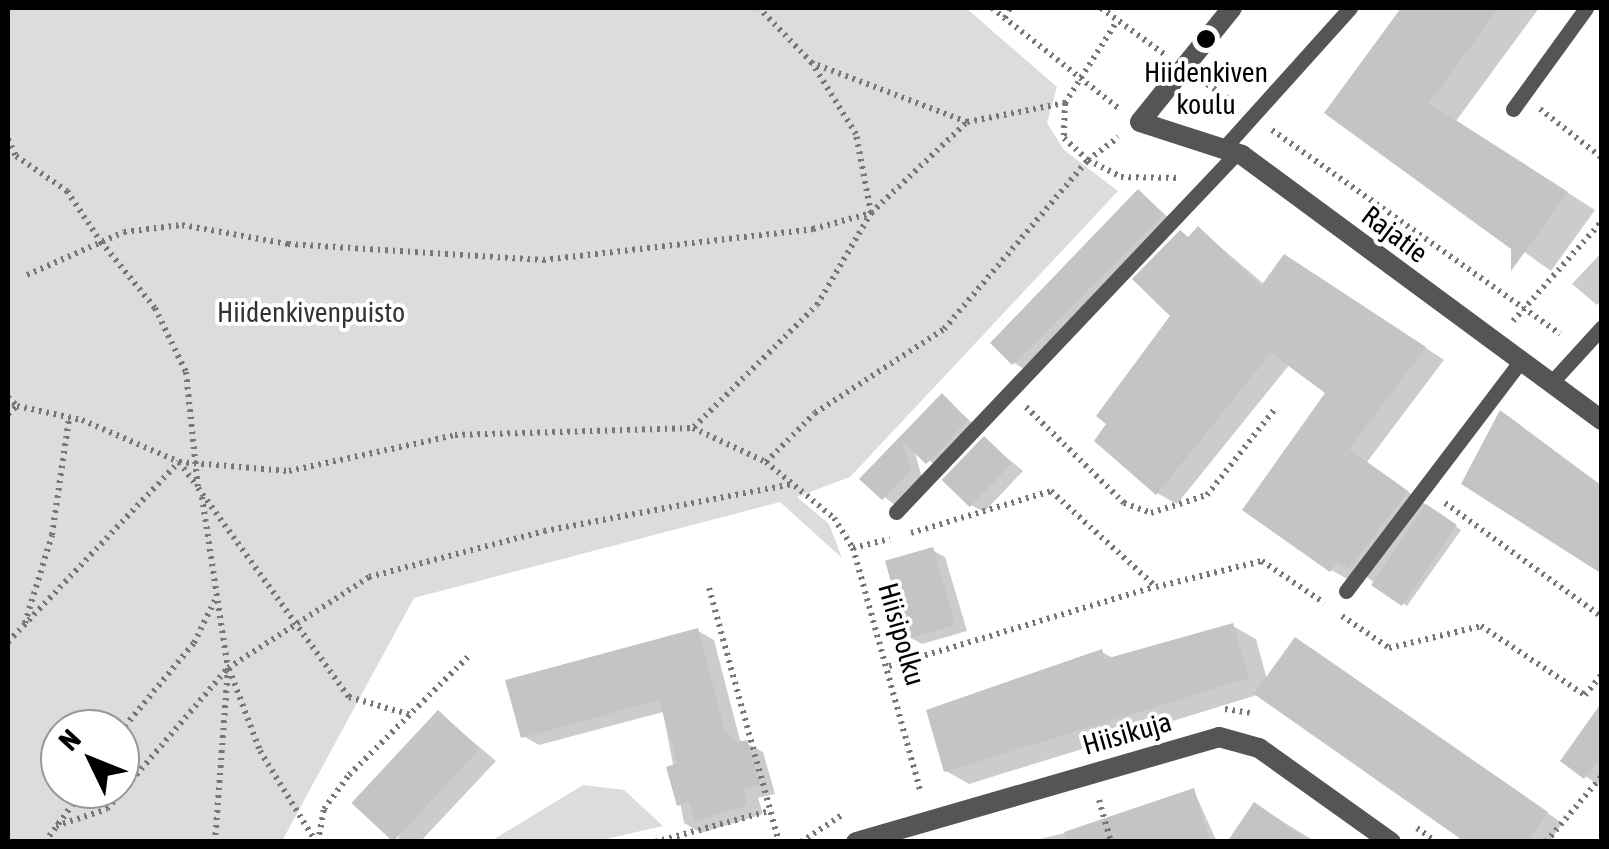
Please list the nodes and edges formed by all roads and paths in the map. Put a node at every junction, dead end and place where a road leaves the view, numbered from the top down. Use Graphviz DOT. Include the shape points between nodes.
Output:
graph roads {
  1 [pos="759,8"];
  2 [pos="992,8"];
  3 [pos="1010,8"];
  4 [pos="1101,8"];
  5 [pos="1232,8"];
  6 [pos="1350,8"];
  7 [pos="1586,8"];
  8 [pos="1005,18"];
  9 [pos="1117,20"];
  10 [pos="812,62"];
  11 [pos="1180,65"];
  12 [pos="1079,80"];
  13 [pos="1518,102"];
  14 [pos="1065,103"];
  15 [pos="1252,116"];
  16 [pos="967,122"];
  17 [pos="1140,122"];
  18 [pos="8,140"];
  19 [pos="1230,151"];
  20 [pos="1602,158"];
  21 [pos="1088,160"];
  22 [pos="1214,178"];
  23 [pos="871,212"];
  24 [pos="1602,221"];
  25 [pos="103,244"];
  26 [pos="27,274"];
  27 [pos="1523,308"];
  28 [pos="1602,327"];
  29 [pos="1494,344"];
  30 [pos="1581,350"];
  31 [pos="1519,363"];
  32 [pos="1550,384"];
  33 [pos="1011,392"];
  34 [pos="8,398"];
  35 [pos="16,406"];
  36 [pos="1275,409"];
  37 [pos="8,414"];
  38 [pos="69,418"];
  39 [pos="1602,420"];
  40 [pos="693,428"];
  41 [pos="179,462"];
  42 [pos="766,462"];
  43 [pos="194,465"];
  44 [pos="794,484"];
  45 [pos="1424,487"];
  46 [pos="198,488"];
  47 [pos="896,512"];
  48 [pos="853,548"];
  49 [pos="1156,587"];
  50 [pos="709,588"];
  51 [pos="1346,591"];
  52 [pos="216,598"];
  53 [pos="1602,617"];
  54 [pos="300,620"];
  55 [pos="25,624"];
  56 [pos="8,642"];
  57 [pos="470,656"];
  58 [pos="889,666"];
  59 [pos="228,668"];
  60 [pos="1602,674"];
  61 [pos="139,709"];
  62 [pos="411,714"];
  63 [pos="1602,776"];
  64 [pos="1114,790"];
  65 [pos="1097,794"];
  66 [pos="1078,800"];
  67 [pos="69,809"];
  68 [pos="769,811"];
  69 [pos="928,817"];
  70 [pos="56,826"];
  71 [pos="44,842"];
  72 [pos="215,842"];
  73 [pos="317,842"];
  74 [pos="654,842"];
  75 [pos="779,842"];
  76 [pos="856,842"];
  77 [pos="1111,842"];
  78 [pos="1391,842"];
  79 [pos="1546,842"];
  1 -- 10 [label="path"];
  2 -- 8 [label="path"];
  3 -- 8 [label="path"];
  4 -- 9 [label="path"];
  5 -- 11 [label="street"];
  6 -- 15 [label="lane"];
  7 -- 13 [label="lane"];
  8 -- 12 [label="path"];
  9 -- 11 [label="path"];
  9 -- 12 [label="path"];
  10 -- 16 [label="path"];
  10 -- 23 [label="path" via="856,134"];
  11 -- 15 [label="path"];
  11 -- 17 [label="street"];
  12 -- 14 [label="path"];
  12 -- 17 [label="path"];
  13 -- 20 [label="path"];
  14 -- 16 [label="path"];
  14 -- 21 [label="path" via="1064,138"];
  15 -- 19 [label="lane"];
  15 -- 27 [label="path"];
  16 -- 23 [label="path"];
  17 -- 19 [label="street, Rajatie"];
  17 -- 21 [label="path"];
  18 -- 25 [label="path" via="16,156 67,191"];
  19 -- 22 [label="lane"];
  19 -- 29 [label="street, Rajatie"];
  21 -- 22 [label="path" via="1121,176"];
  21 -- 42 [label="path" via="944,329 815,413"];
  22 -- 33 [label="lane"];
  23 -- 25 [label="path" via="813,230 543,260 288,244 182,225"];
  23 -- 40 [label="path" via="817,306"];
  24 -- 27 [label="path"];
  25 -- 26 [label="path"];
  25 -- 43 [label="path" via="155,308 186,372"];
  27 -- 29 [label="path"];
  27 -- 30 [label="path"];
  28 -- 30 [label="lane"];
  29 -- 31 [label="street, Rajatie"];
  30 -- 32 [label="lane"];
  31 -- 32 [label="street, Rajatie"];
  31 -- 45 [label="lane"];
  32 -- 39 [label="street, Rajatie"];
  33 -- 36 [label="path" via="1103,486 1151,513 1207,495"];
  33 -- 47 [label="lane"];
  34 -- 35 [label="path"];
  35 -- 37 [label="path"];
  35 -- 38 [label="path"];
  38 -- 41 [label="path"];
  38 -- 55 [label="path" via="52,536"];
  40 -- 42 [label="path, Hiisipolku"];
  40 -- 43 [label="path" via="455,435 288,471"];
  41 -- 43 [label="path"];
  41 -- 46 [label="path"];
  41 -- 55 [label="path"];
  42 -- 44 [label="path, Hiisipolku"];
  43 -- 46 [label="path"];
  44 -- 48 [label="path, Hiisipolku"];
  44 -- 54 [label="path" via="544,531 370,577"];
  45 -- 51 [label="lane"];
  45 -- 53 [label="path"];
  46 -- 52 [label="path" via="211,516"];
  46 -- 54 [label="path"];
  48 -- 49 [label="path" via="1051,491"];
  48 -- 58 [label="path, Hiisipolku"];
  49 -- 58 [label="path"];
  49 -- 60 [label="path" via="1262,560 1389,648 1481,626 1585,696"];
  50 -- 68 [label="path"];
  52 -- 59 [label="path"];
  52 -- 61 [label="path" via="194,643"];
  54 -- 59 [label="path"];
  54 -- 62 [label="path" via="349,697"];
  55 -- 56 [label="path"];
  57 -- 62 [label="path"];
  58 -- 69 [label="path, Hiisipolku"];
  59 -- 70 [label="path" via="107,808"];
  59 -- 72 [label="path"];
  59 -- 73 [label="path" via="260,752"];
  62 -- 73 [label="path" via="341,786"];
  63 -- 79 [label="path"];
  64 -- 65 [label="path"];
  65 -- 66 [label="path"];
  65 -- 77 [label="path"];
  67 -- 70 [label="path"];
  68 -- 74 [label="path"];
  68 -- 75 [label="path"];
  69 -- 76 [label="street, Hiisikuja"];
  69 -- 78 [label="street, Hiisikuja" via="1219,737 1259,748"];
  70 -- 71 [label="path"];
}
